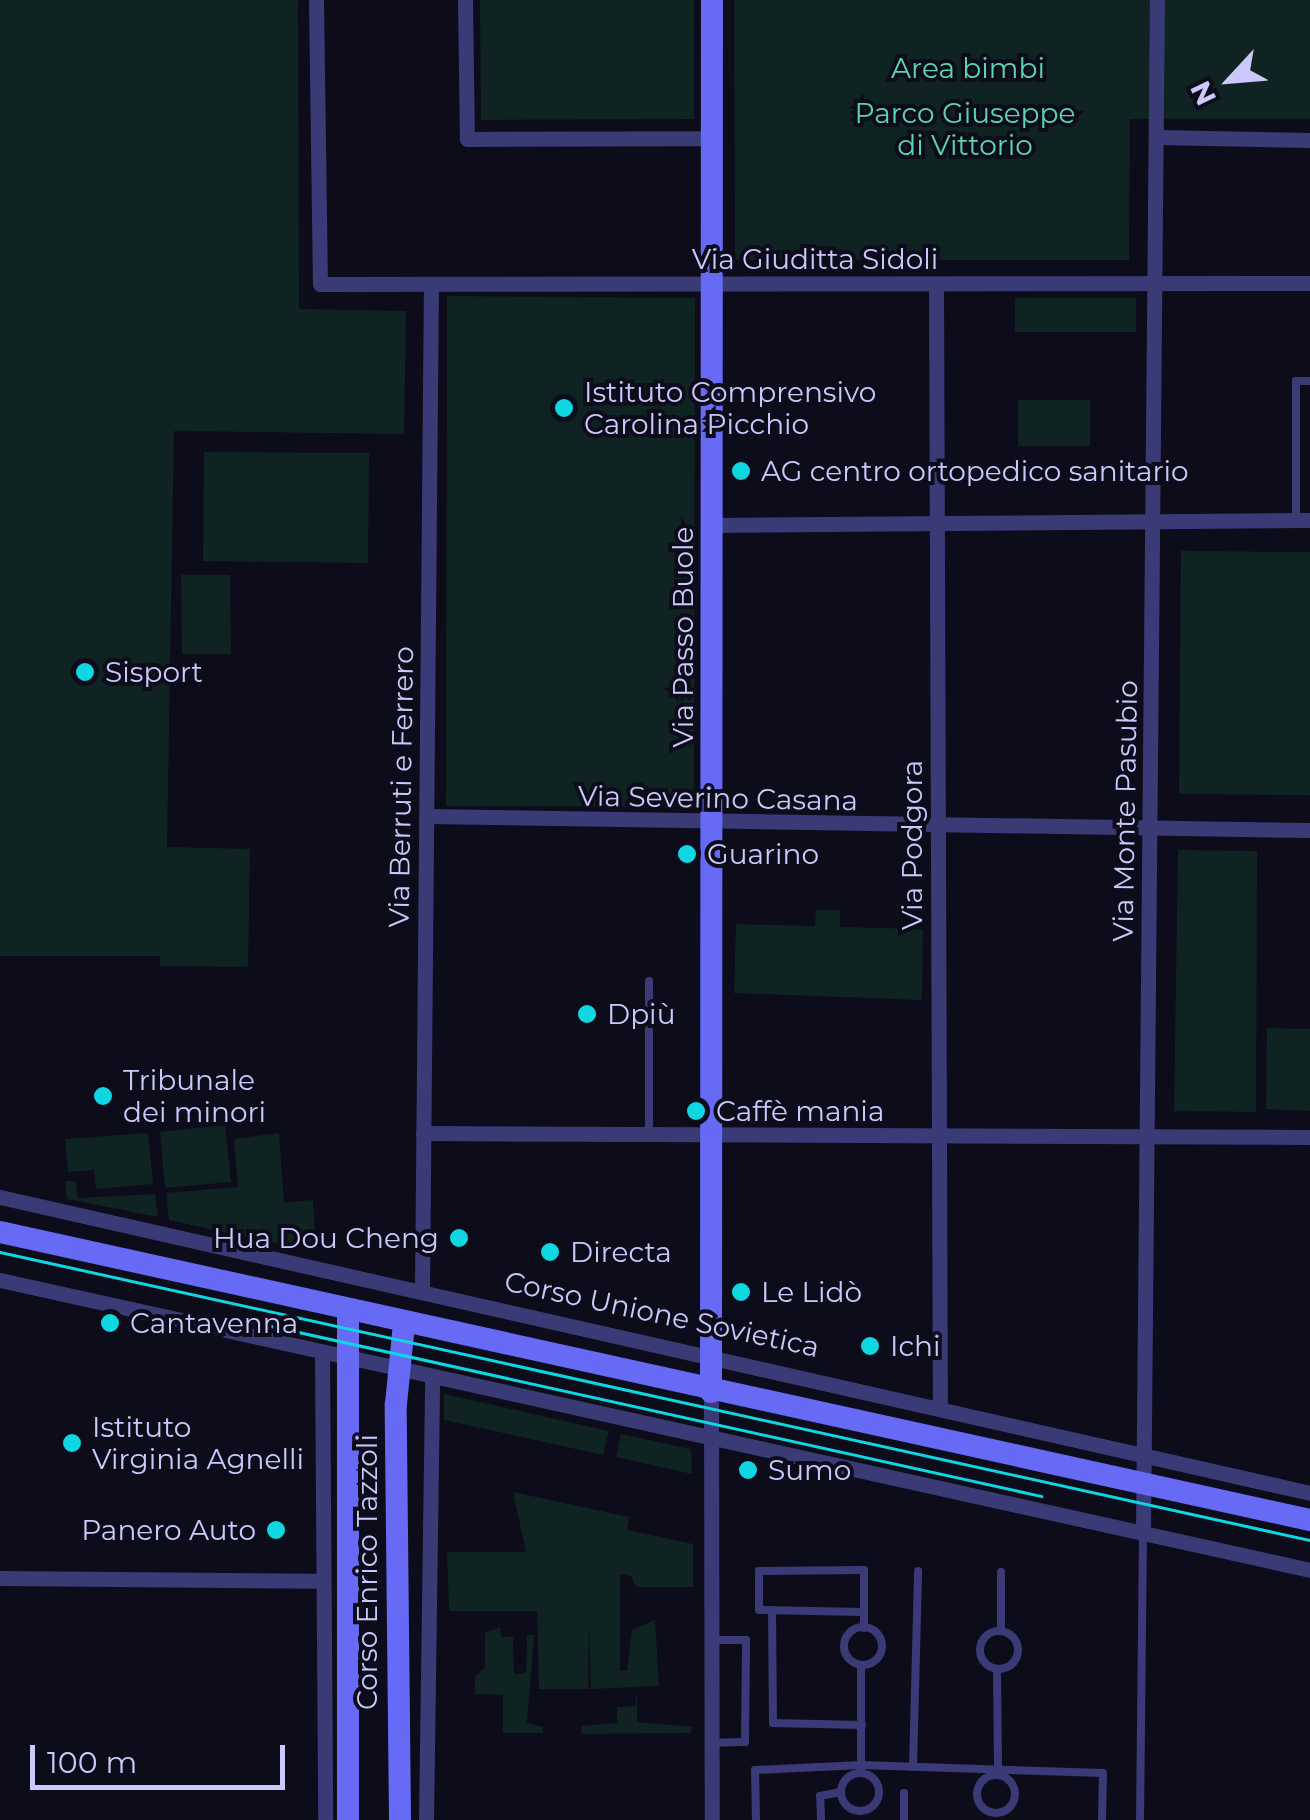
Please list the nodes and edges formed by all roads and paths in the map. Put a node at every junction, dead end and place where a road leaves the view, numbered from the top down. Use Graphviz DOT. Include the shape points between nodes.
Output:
graph roads {
  1 [pos="316,0"];
  2 [pos="465,0"];
  3 [pos="712,0"];
  4 [pos="1158,0"];
  5 [pos="1156,137"];
  6 [pos="712,138"];
  7 [pos="1310,140"];
  8 [pos="1153,281"];
  9 [pos="712,283"];
  10 [pos="1310,283"];
  11 [pos="431,284"];
  12 [pos="936,284"];
  13 [pos="1310,381"];
  14 [pos="1310,433"];
  15 [pos="1296,434"];
  16 [pos="1152,520"];
  17 [pos="1303,521"];
  18 [pos="935,522"];
  19 [pos="713,525"];
  20 [pos="426,816"];
  21 [pos="714,824"];
  22 [pos="937,827"];
  23 [pos="1150,828"];
  24 [pos="1310,830"];
  25 [pos="649,981"];
  26 [pos="423,1133"];
  27 [pos="649,1135"];
  28 [pos="713,1136"];
  29 [pos="1310,1137"];
  30 [pos="936,1138"];
  31 [pos="1144,1138"];
  32 [pos="0,1197"];
  33 [pos="0,1232"];
  34 [pos="356,1276"];
  35 [pos="0,1280"];
  36 [pos="422,1291"];
  37 [pos="348,1310"];
  38 [pos="404,1324"];
  39 [pos="322,1354"];
  40 [pos="712,1358"];
  41 [pos="351,1361"];
  42 [pos="398,1372"];
  43 [pos="432,1380"];
  44 [pos="711,1392"];
  45 [pos="940,1406"];
  46 [pos="713,1442"];
  47 [pos="1143,1453"];
  48 [pos="1144,1485"];
  49 [pos="1310,1492"];
  50 [pos="1310,1520"];
  51 [pos="1143,1532"];
  52 [pos="1310,1570"];
  53 [pos="918,1571"];
  54 [pos="1001,1572"];
  55 [pos="0,1578"];
  56 [pos="320,1581"];
  57 [pos="772,1610"];
  58 [pos="864,1612"];
  59 [pos="864,1628"];
  60 [pos="1000,1631"];
  61 [pos="712,1640"];
  62 [pos="861,1665"];
  63 [pos="998,1668"];
  64 [pos="862,1726"];
  65 [pos="712,1743"];
  66 [pos="913,1767"];
  67 [pos="861,1769"];
  68 [pos="998,1773"];
  69 [pos="842,1792"];
  70 [pos="904,1793"];
  71 [pos="859,1815"];
  72 [pos="996,1817"];
  73 [pos="325,1820"];
  74 [pos="348,1820"];
  75 [pos="400,1820"];
  76 [pos="426,1820"];
  77 [pos="712,1820"];
  78 [pos="756,1820"];
  79 [pos="821,1820"];
  80 [pos="904,1820"];
  81 [pos="1102,1820"];
  82 [pos="1140,1820"];
  1 -- 11 [label="street, Via Giuditta Sidoli" via="320,284"];
  2 -- 6 [label="street" via="468,139"];
  3 -- 6 [label="street, Via Passo Buole"];
  4 -- 5 [label="street, Via Monte Pasubio"];
  5 -- 7 [label="street"];
  5 -- 8 [label="street, Via Monte Pasubio"];
  6 -- 9 [label="street, Via Passo Buole"];
  8 -- 10 [label="street, Via Giuditta Sidoli"];
  8 -- 12 [label="street, Via Giuditta Sidoli"];
  8 -- 16 [label="street, Via Monte Pasubio"];
  9 -- 11 [label="street, Via Giuditta Sidoli"];
  9 -- 12 [label="street, Via Giuditta Sidoli"];
  9 -- 19 [label="street, Via Passo Buole"];
  11 -- 20 [label="street, Via Berruti e Ferrero"];
  12 -- 18 [label="street, Via Podgora"];
  13 -- 15 [label="lane" via="1296,381"];
  14 -- 15 [label="lane"];
  15 -- 17 [label="lane"];
  16 -- 17 [label="street"];
  16 -- 18 [label="street"];
  16 -- 23 [label="street, Via Monte Pasubio"];
  18 -- 19 [label="street"];
  18 -- 22 [label="street, Via Podgora"];
  19 -- 21 [label="street, Via Passo Buole"];
  20 -- 21 [label="street, Via Severino Casana"];
  20 -- 26 [label="street, Via Berruti e Ferrero"];
  21 -- 22 [label="street, Via Severino Casana"];
  21 -- 28 [label="street, Via Passo Buole"];
  22 -- 23 [label="street, Via Severino Casana"];
  22 -- 30 [label="street, Via Podgora"];
  23 -- 24 [label="street, Via Severino Casana"];
  23 -- 31 [label="street, Via Monte Pasubio"];
  25 -- 27 [label="lane"];
  26 -- 27 [label="street"];
  26 -- 36 [label="street, Via Berruti e Ferrero"];
  27 -- 28 [label="street"];
  28 -- 30 [label="street"];
  28 -- 40 [label="street, Via Passo Buole"];
  29 -- 31 [label="street"];
  30 -- 31 [label="street"];
  30 -- 45 [label="street, Via Podgora"];
  31 -- 47 [label="street, Via Monte Pasubio"];
  32 -- 34 [label="street, Corso Unione Sovietica"];
  33 -- 37 [label="street"];
  34 -- 36 [label="street, Corso Unione Sovietica"];
  34 -- 37 [label="street, Corso Enrico Tazzoli"];
  35 -- 39 [label="street"];
  36 -- 40 [label="street, Corso Unione Sovietica"];
  37 -- 38 [label="street"];
  37 -- 41 [label="street, Corso Enrico Tazzoli"];
  38 -- 42 [label="street, Corso Enrico Tazzoli"];
  38 -- 44 [label="street"];
  39 -- 41 [label="street"];
  39 -- 56 [label="street, Corso Enrico Tazzoli"];
  40 -- 44 [label="street, Via Passo Buole"];
  40 -- 45 [label="street, Corso Unione Sovietica"];
  41 -- 42 [label="street"];
  41 -- 74 [label="street, Corso Enrico Tazzoli"];
  42 -- 43 [label="street"];
  42 -- 75 [label="street, Corso Enrico Tazzoli"];
  43 -- 46 [label="street"];
  43 -- 76 [label="street"];
  44 -- 46 [label="street"];
  44 -- 48 [label="street"];
  45 -- 47 [label="street, Corso Unione Sovietica"];
  46 -- 51 [label="street"];
  46 -- 61 [label="street"];
  47 -- 48 [label="street, Via Monte Pasubio"];
  47 -- 49 [label="street, Corso Unione Sovietica"];
  48 -- 50 [label="street"];
  48 -- 51 [label="street"];
  51 -- 52 [label="street"];
  51 -- 82 [label="lane"];
  53 -- 66 [label="lane"];
  54 -- 60 [label="lane"];
  55 -- 56 [label="street"];
  56 -- 73 [label="street, Corso Enrico Tazzoli"];
  57 -- 58 [label="lane"];
  57 -- 58 [label="lane" via="760,1610 759,1571 864,1570"];
  57 -- 64 [label="lane" via="774,1723"];
  58 -- 59 [label="lane"];
  59 -- 62 [label="lane" via="850,1633 844,1646"];
  59 -- 62 [label="lane" via="877,1634 882,1648 875,1661"];
  60 -- 63 [label="lane" via="986,1636 980,1650"];
  60 -- 63 [label="lane" via="1014,1638 1018,1652"];
  61 -- 65 [label="street"];
  61 -- 65 [label="lane" via="746,1640 744,1742"];
  62 -- 64 [label="lane"];
  63 -- 68 [label="lane"];
  64 -- 67 [label="lane"];
  65 -- 77 [label="street"];
  66 -- 67 [label="lane"];
  66 -- 68 [label="lane"];
  67 -- 69 [label="lane" via="847,1778"];
  67 -- 71 [label="lane" via="879,1794"];
  67 -- 78 [label="lane" via="755,1770"];
  68 -- 72 [label="lane" via="1011,1782 1015,1796"];
  68 -- 72 [label="lane" via="984,1780 978,1794"];
  68 -- 81 [label="lane" via="1103,1773"];
  69 -- 71 [label="lane"];
  69 -- 79 [label="lane" via="820,1796"];
  70 -- 80 [label="lane"];
}
